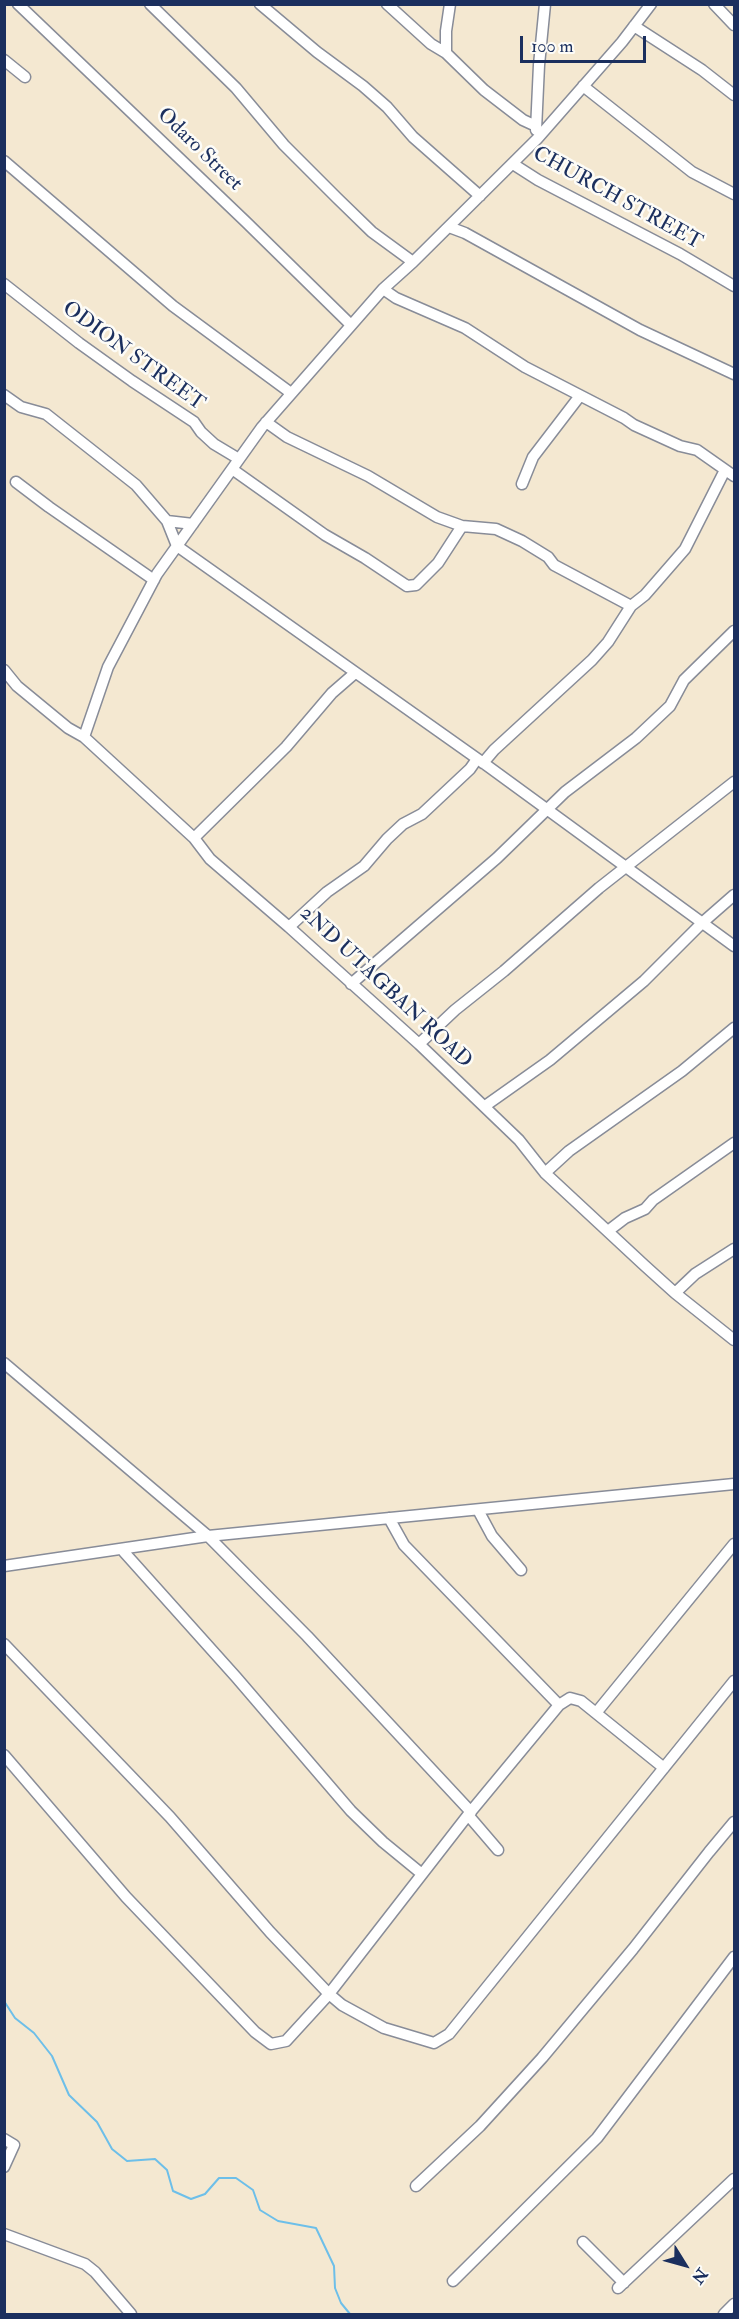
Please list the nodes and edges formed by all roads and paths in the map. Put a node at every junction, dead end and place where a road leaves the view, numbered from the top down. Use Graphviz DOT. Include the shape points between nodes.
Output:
graph roads {
  1 [pos="18,4"];
  2 [pos="150,4"];
  3 [pos="260,4"];
  4 [pos="387,4"];
  5 [pos="450,4"];
  6 [pos="545,4"];
  7 [pos="651,4"];
  8 [pos="714,4"];
  9 [pos="735,25"];
  10 [pos="634,26"];
  11 [pos="446,53"];
  12 [pos="4,60"];
  13 [pos="25,77"];
  14 [pos="584,86"];
  15 [pos="735,95"];
  16 [pos="536,126"];
  17 [pos="537,139"];
  18 [pos="4,161"];
  19 [pos="513,164"];
  20 [pos="735,194"];
  21 [pos="480,196"];
  22 [pos="449,227"];
  23 [pos="414,262"];
  24 [pos="4,284"];
  25 [pos="735,286"];
  26 [pos="383,289"];
  27 [pos="351,325"];
  28 [pos="735,374"];
  29 [pos="291,393"];
  30 [pos="4,395"];
  31 [pos="579,397"];
  32 [pos="266,422"];
  33 [pos="239,459"];
  34 [pos="232,469"];
  35 [pos="730,473"];
  36 [pos="16,482"];
  37 [pos="522,484"];
  38 [pos="167,521"];
  39 [pos="193,524"];
  40 [pos="462,526"];
  41 [pos="177,546"];
  42 [pos="154,580"];
  43 [pos="632,606"];
  44 [pos="735,631"];
  45 [pos="4,670"];
  46 [pos="355,673"];
  47 [pos="84,737"];
  48 [pos="480,761"];
  49 [pos="735,782"];
  50 [pos="548,811"];
  51 [pos="194,838"];
  52 [pos="626,867"];
  53 [pos="735,895"];
  54 [pos="702,923"];
  55 [pos="289,927"];
  56 [pos="735,946"];
  57 [pos="351,984"];
  58 [pos="735,1028"];
  59 [pos="419,1044"];
  60 [pos="485,1106"];
  61 [pos="735,1143"];
  62 [pos="545,1173"];
  63 [pos="608,1231"];
  64 [pos="735,1249"];
  65 [pos="675,1293"];
  66 [pos="735,1340"];
  67 [pos="4,1363"];
  68 [pos="735,1484"];
  69 [pos="478,1510"];
  70 [pos="389,1518"];
  71 [pos="208,1536"];
  72 [pos="735,1545"];
  73 [pos="124,1552"];
  74 [pos="4,1566"];
  75 [pos="521,1570"];
  76 [pos="4,1644"];
  77 [pos="735,1681"];
  78 [pos="559,1705"];
  79 [pos="596,1713"];
  80 [pos="4,1755"];
  81 [pos="664,1768"];
  82 [pos="470,1813"];
  83 [pos="735,1822"];
  84 [pos="498,1850"];
  85 [pos="422,1874"];
  86 [pos="735,1957"];
  87 [pos="329,1994"];
  88 [pos="4,2139"];
  89 [pos="4,2167"];
  90 [pos="735,2180"];
  91 [pos="416,2186"];
  92 [pos="4,2234"];
  93 [pos="583,2242"];
  94 [pos="453,2281"];
  95 [pos="735,2304"];
  96 [pos="131,2314"];
  97 [pos="724,2314"];
  1 -- 27 [label="street, Odaro Street"];
  2 -- 23 [label="street" via="236,88 284,145 337,198 372,232"];
  3 -- 21 [label="street" via="363,86"];
  4 -- 11 [label="street"];
  5 -- 11 [label="street"];
  6 -- 16 [label="street"];
  7 -- 10 [label="street"];
  8 -- 9 [label="street"];
  10 -- 14 [label="street"];
  10 -- 15 [label="street"];
  11 -- 16 [label="street" via="484,90"];
  12 -- 13 [label="street"];
  14 -- 17 [label="street"];
  14 -- 20 [label="street" via="692,172"];
  16 -- 17 [label="street"];
  17 -- 19 [label="street"];
  18 -- 29 [label="street" via="173,306"];
  19 -- 21 [label="street"];
  19 -- 25 [label="street, CHURCH STREET"];
  21 -- 22 [label="street"];
  22 -- 23 [label="street"];
  22 -- 28 [label="street" via="640,330"];
  23 -- 26 [label="street"];
  24 -- 33 [label="street, ODION STREET"];
  26 -- 27 [label="street"];
  26 -- 31 [label="street" via="465,328"];
  27 -- 29 [label="street"];
  29 -- 32 [label="street"];
  30 -- 38 [label="street" via="21,407 46,414 114,466"];
  31 -- 35 [label="street" via="680,446 697,450"];
  31 -- 37 [label="street" via="534,457"];
  32 -- 33 [label="street"];
  32 -- 40 [label="street" via="437,518"];
  33 -- 34 [label="street"];
  34 -- 39 [label="street"];
  34 -- 40 [label="street" via="325,535 407,586 416,585 438,563"];
  35 -- 43 [label="street" via="686,549"];
  36 -- 42 [label="street"];
  38 -- 39 [label="street"];
  38 -- 41 [label="street"];
  39 -- 41 [label="street"];
  40 -- 43 [label="street" via="496,529 522,541 554,565"];
  41 -- 42 [label="street"];
  41 -- 46 [label="street"];
  42 -- 47 [label="street" via="108,667"];
  43 -- 48 [label="street" via="592,660"];
  44 -- 50 [label="street" via="684,680 657,718 601,767 565,792"];
  45 -- 47 [label="street, 2ND UTAGBAN ROAD" via="17,686"];
  46 -- 48 [label="street"];
  46 -- 51 [label="street"];
  47 -- 51 [label="street, 2ND UTAGBAN ROAD"];
  48 -- 50 [label="street"];
  48 -- 55 [label="street" via="422,814 403,824 364,866 327,892"];
  49 -- 52 [label="street"];
  50 -- 52 [label="street"];
  50 -- 57 [label="street"];
  51 -- 55 [label="street, 2ND UTAGBAN ROAD" via="210,859"];
  52 -- 54 [label="street"];
  52 -- 59 [label="street"];
  53 -- 54 [label="street"];
  54 -- 56 [label="street"];
  54 -- 60 [label="street" via="644,981 550,1060"];
  55 -- 57 [label="street, 2ND UTAGBAN ROAD"];
  57 -- 59 [label="street, 2ND UTAGBAN ROAD"];
  58 -- 62 [label="street"];
  59 -- 60 [label="street, 2ND UTAGBAN ROAD"];
  60 -- 62 [label="street, 2ND UTAGBAN ROAD"];
  61 -- 63 [label="street"];
  62 -- 63 [label="street, 2ND UTAGBAN ROAD"];
  63 -- 65 [label="street, 2ND UTAGBAN ROAD"];
  64 -- 65 [label="street" via="695,1274"];
  65 -- 66 [label="street, 2ND UTAGBAN ROAD"];
  67 -- 71 [label="street"];
  68 -- 69 [label="street"];
  69 -- 70 [label="street"];
  69 -- 75 [label="street" via="492,1536"];
  70 -- 71 [label="street"];
  70 -- 78 [label="street" via="404,1545"];
  71 -- 74 [label="street"];
  71 -- 82 [label="street" via="307,1636"];
  72 -- 79 [label="street"];
  73 -- 85 [label="street" via="351,1811"];
  76 -- 87 [label="street" via="170,1817"];
  77 -- 81 [label="street"];
  78 -- 79 [label="street" via="570,1698"];
  78 -- 82 [label="street"];
  79 -- 81 [label="street"];
  80 -- 87 [label="street" via="126,1897 271,2044 286,2041"];
  81 -- 87 [label="street" via="449,2034 434,2043 384,2028"];
  82 -- 84 [label="street"];
  82 -- 85 [label="street"];
  83 -- 91 [label="street" via="542,2058 480,2126"];
  85 -- 87 [label="street"];
  86 -- 94 [label="street" via="597,2138"];
  88 -- 89 [label="street" via="14,2145"];
  90 -- 93 [label="street" via="621,2286"];
  92 -- 96 [label="street" via="85,2264"];
  95 -- 97 [label="street"];
}
